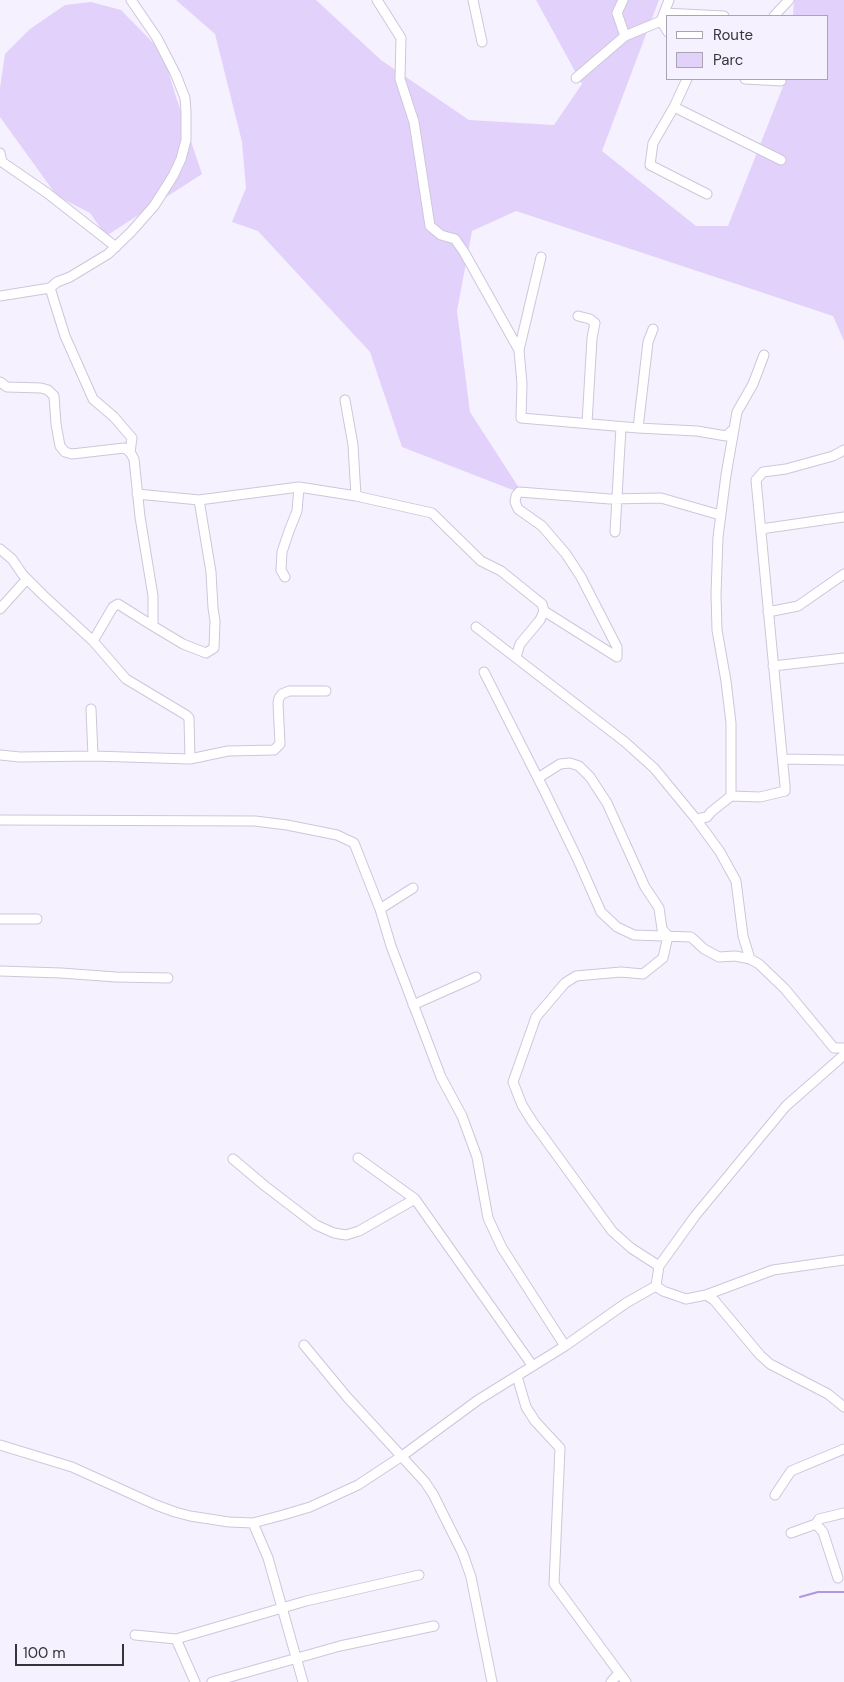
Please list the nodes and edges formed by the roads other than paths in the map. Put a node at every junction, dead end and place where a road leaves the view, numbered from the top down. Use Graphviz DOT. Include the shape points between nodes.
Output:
graph roads {
  1 [pos="131,0"];
  2 [pos="377,0"];
  3 [pos="473,0"];
  4 [pos="622,0"];
  5 [pos="669,0"];
  6 [pos="789,0"];
  7 [pos="775,15"];
  8 [pos="663,17"];
  9 [pos="666,17"];
  10 [pos="666,26"];
  11 [pos="625,36"];
  12 [pos="482,42"];
  13 [pos="576,78"];
  14 [pos="687,80"];
  15 [pos="757,80"];
  16 [pos="781,82"];
  17 [pos="674,107"];
  18 [pos="0,153"];
  19 [pos="781,160"];
  20 [pos="707,194"];
  21 [pos="116,247"];
  22 [pos="541,257"];
  23 [pos="50,288"];
  24 [pos="0,296"];
  25 [pos="578,316"];
  26 [pos="653,330"];
  27 [pos="519,350"];
  28 [pos="764,355"];
  29 [pos="0,382"];
  30 [pos="345,400"];
  31 [pos="587,423"];
  32 [pos="621,426"];
  33 [pos="638,428"];
  34 [pos="734,429"];
  35 [pos="844,450"];
  36 [pos="130,452"];
  37 [pos="299,487"];
  38 [pos="137,494"];
  39 [pos="356,496"];
  40 [pos="616,499"];
  41 [pos="199,500"];
  42 [pos="720,515"];
  43 [pos="844,517"];
  44 [pos="761,529"];
  45 [pos="615,532"];
  46 [pos="0,549"];
  47 [pos="844,574"];
  48 [pos="285,577"];
  49 [pos="27,579"];
  50 [pos="0,608"];
  51 [pos="544,611"];
  52 [pos="768,612"];
  53 [pos="153,626"];
  54 [pos="476,627"];
  55 [pos="93,641"];
  56 [pos="516,657"];
  57 [pos="844,658"];
  58 [pos="773,666"];
  59 [pos="484,672"];
  60 [pos="326,691"];
  61 [pos="91,709"];
  62 [pos="0,755"];
  63 [pos="93,756"];
  64 [pos="190,759"];
  65 [pos="783,759"];
  66 [pos="844,760"];
  67 [pos="538,778"];
  68 [pos="731,796"];
  69 [pos="696,819"];
  70 [pos="0,820"];
  71 [pos="413,888"];
  72 [pos="380,909"];
  73 [pos="0,919"];
  74 [pos="37,919"];
  75 [pos="668,936"];
  76 [pos="750,959"];
  77 [pos="0,971"];
  78 [pos="476,977"];
  79 [pos="168,978"];
  80 [pos="413,1005"];
  81 [pos="844,1048"];
  82 [pos="844,1055"];
  83 [pos="358,1158"];
  84 [pos="233,1159"];
  85 [pos="415,1199"];
  86 [pos="844,1260"];
  87 [pos="659,1266"];
  88 [pos="656,1286"];
  89 [pos="706,1295"];
  90 [pos="304,1345"];
  91 [pos="564,1346"];
  92 [pos="532,1365"];
  93 [pos="517,1376"];
  94 [pos="844,1406"];
  95 [pos="0,1445"];
  96 [pos="844,1449"];
  97 [pos="402,1456"];
  98 [pos="775,1495"];
  99 [pos="844,1513"];
  100 [pos="253,1523"];
  101 [pos="816,1524"];
  102 [pos="791,1533"];
  103 [pos="419,1575"];
  104 [pos="838,1578"];
  105 [pos="282,1609"];
  106 [pos="434,1626"];
  107 [pos="135,1635"];
  108 [pos="176,1639"];
  109 [pos="297,1659"];
  110 [pos="619,1672"];
  111 [pos="195,1682"];
  112 [pos="212,1682"];
  113 [pos="303,1682"];
  114 [pos="492,1682"];
  115 [pos="611,1682"];
  116 [pos="626,1682"];
  1 -- 21 [label="street" via="157,38 176,75 184,98 186,140 181,159 162,196"];
  2 -- 27 [label="street" via="401,38 400,80 414,122 430,226 441,235 455,239"];
  3 -- 12 [label="street"];
  4 -- 11 [label="street" via="618,13"];
  5 -- 8 [label="street"];
  6 -- 7 [label="street"];
  8 -- 9 [label="street"];
  8 -- 10 [label="street"];
  8 -- 11 [label="street"];
  11 -- 13 [label="street"];
  14 -- 17 [label="street"];
  15 -- 16 [label="street"];
  17 -- 19 [label="street"];
  17 -- 20 [label="street" via="653,143 650,165"];
  18 -- 21 [label="street" via="2,162"];
  21 -- 23 [label="street"];
  22 -- 27 [label="street"];
  23 -- 24 [label="street"];
  23 -- 36 [label="street" via="65,336 93,399 132,438"];
  25 -- 31 [label="street" via="590,318 595,323"];
  26 -- 33 [label="street" via="648,342"];
  27 -- 31 [label="street" via="521,418"];
  28 -- 34 [label="street" via="737,412"];
  29 -- 36 [label="street" via="7,387 41,388 54,396 60,446 65,452 124,448"];
  30 -- 39 [label="street" via="353,446"];
  31 -- 32 [label="street"];
  32 -- 33 [label="street"];
  32 -- 40 [label="street"];
  33 -- 34 [label="street" via="726,436"];
  34 -- 42 [label="street"];
  35 -- 44 [label="street" via="786,469 763,472 756,480"];
  36 -- 38 [label="street" via="134,459"];
  37 -- 39 [label="street"];
  37 -- 41 [label="street"];
  37 -- 48 [label="street" via="297,511 282,552 281,570"];
  38 -- 41 [label="street"];
  38 -- 53 [label="street" via="153,596"];
  39 -- 51 [label="street" via="432,513 481,561 501,571 542,604"];
  40 -- 42 [label="street" via="661,498"];
  40 -- 45 [label="street"];
  40 -- 51 [label="street" via="519,492 515,502 518,509 542,526 566,554 617,647 617,657"];
  41 -- 53 [label="street" via="211,572 214,648 206,653"];
  42 -- 68 [label="street" via="717,630 731,723"];
  43 -- 44 [label="street"];
  44 -- 52 [label="street"];
  46 -- 49 [label="street"];
  47 -- 52 [label="street" via="798,606"];
  49 -- 50 [label="street"];
  49 -- 55 [label="street"];
  51 -- 56 [label="street" via="520,644"];
  52 -- 58 [label="street"];
  53 -- 55 [label="street" via="118,604"];
  54 -- 56 [label="street"];
  55 -- 64 [label="street" via="126,679 189,718"];
  56 -- 69 [label="street" via="654,768"];
  57 -- 58 [label="street"];
  58 -- 65 [label="street"];
  59 -- 67 [label="street"];
  60 -- 64 [label="street" via="289,691 282,694 278,703 280,744 274,750 228,751"];
  61 -- 63 [label="street"];
  62 -- 63 [label="street"];
  63 -- 64 [label="street"];
  65 -- 66 [label="street"];
  65 -- 68 [label="street" via="785,791 760,797"];
  67 -- 75 [label="street" via="601,912 617,927 634,935"];
  67 -- 75 [label="street" via="560,764 570,763 579,766 590,777 607,803 645,887 659,908 662,929"];
  68 -- 69 [label="street" via="708,817"];
  69 -- 76 [label="street" via="736,881 743,936"];
  70 -- 72 [label="street" via="255,821 337,835 354,843"];
  71 -- 72 [label="street"];
  72 -- 80 [label="street"];
  73 -- 74 [label="street"];
  75 -- 76 [label="street" via="690,937 719,957"];
  75 -- 87 [label="street" via="663,958 643,974 622,972 576,976 565,983 536,1017 513,1082 532,1121 612,1232"];
  76 -- 81 [label="street" via="785,988 834,1048"];
  77 -- 79 [label="street"];
  78 -- 80 [label="street"];
  80 -- 91 [label="street" via="477,1157 488,1218 495,1234"];
  82 -- 87 [label="street" via="786,1106 695,1216"];
  83 -- 85 [label="street"];
  84 -- 85 [label="street" via="309,1219 334,1233 359,1231"];
  85 -- 92 [label="street"];
  86 -- 89 [label="street" via="773,1270"];
  87 -- 88 [label="street"];
  88 -- 89 [label="street" via="686,1300"];
  88 -- 91 [label="street"];
  89 -- 94 [label="street" via="714,1300 760,1356"];
  90 -- 97 [label="street" via="346,1397"];
  91 -- 92 [label="street"];
  92 -- 93 [label="street"];
  93 -- 97 [label="street" via="444,1423"];
  93 -- 110 [label="street" via="526,1407 560,1448 554,1584"];
  95 -- 100 [label="street" via="72,1467 175,1512"];
  96 -- 98 [label="street" via="792,1471"];
  97 -- 100 [label="street" via="350,1489 310,1506"];
  97 -- 114 [label="street" via="429,1488 463,1554"];
  99 -- 101 [label="street" via="819,1519"];
  100 -- 105 [label="street" via="268,1558"];
  101 -- 102 [label="street"];
  101 -- 104 [label="street" via="823,1532"];
  103 -- 105 [label="street"];
  105 -- 108 [label="street"];
  105 -- 109 [label="street"];
  106 -- 109 [label="street" via="340,1646"];
  107 -- 108 [label="street"];
  108 -- 111 [label="street"];
  109 -- 112 [label="street"];
  109 -- 113 [label="street"];
  110 -- 115 [label="street"];
  110 -- 116 [label="street"];
}
